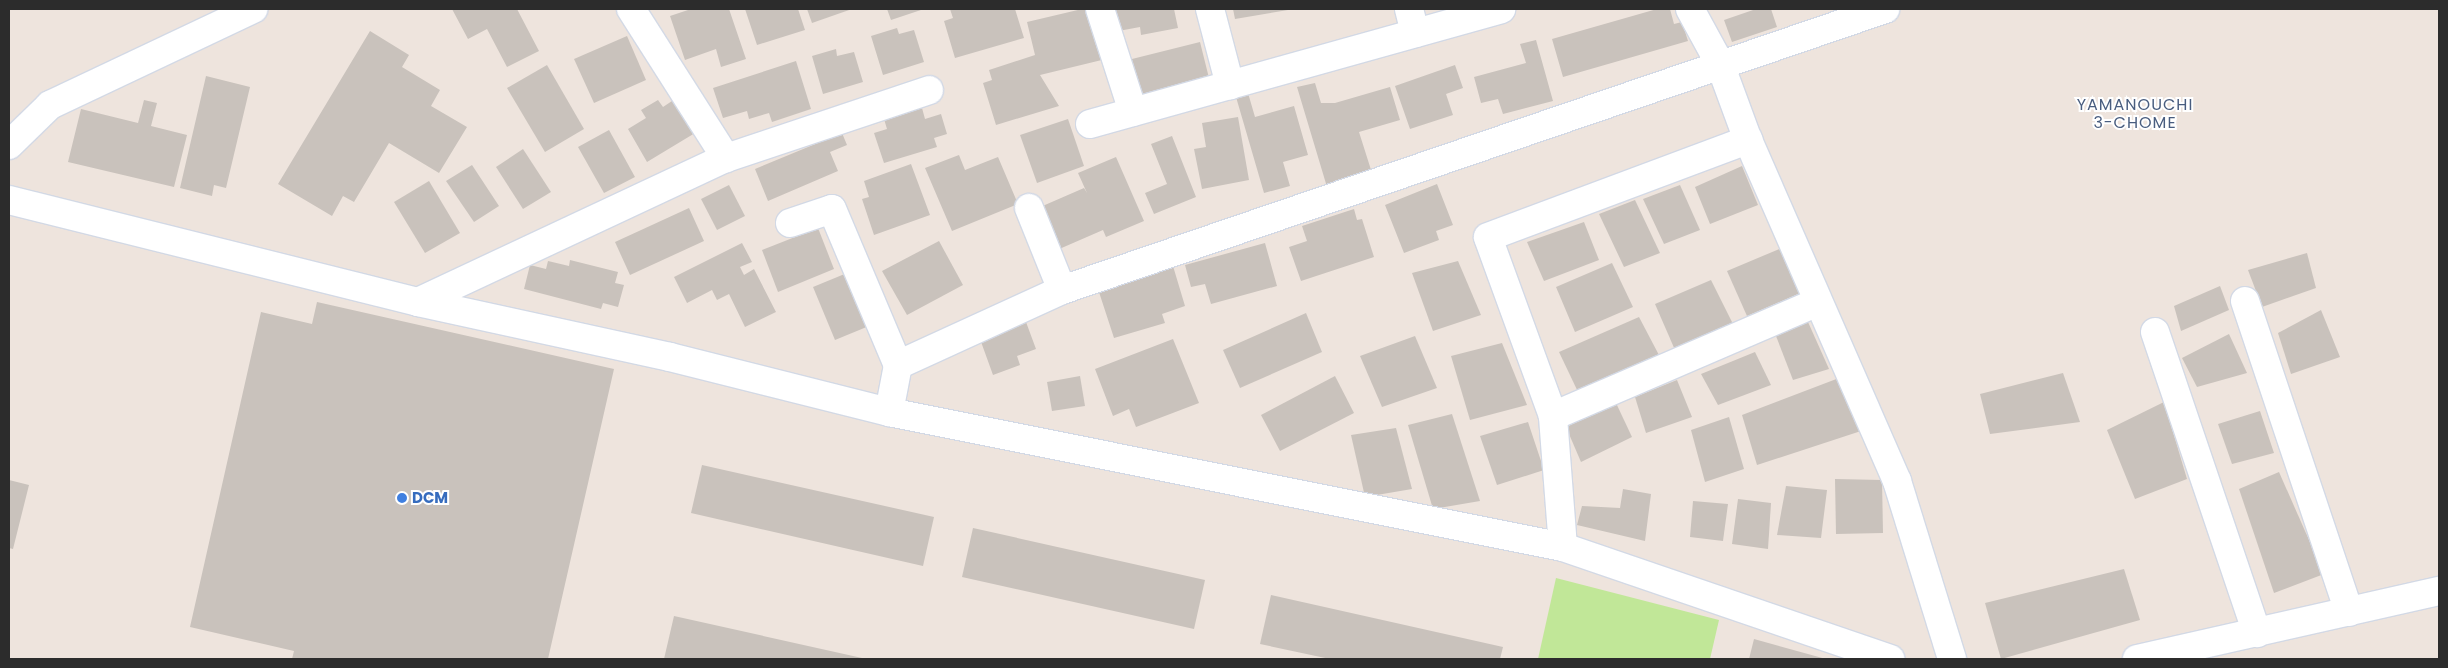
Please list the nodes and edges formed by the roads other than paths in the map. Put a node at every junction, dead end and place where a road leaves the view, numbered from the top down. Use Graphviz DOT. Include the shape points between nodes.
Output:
graph roads {
  1 [pos="253,9"];
  2 [pos="1100,9"];
  3 [pos="1210,9"];
  4 [pos="1501,9"];
  5 [pos="1690,9"];
  6 [pos="1885,9"];
  7 [pos="635,10"];
  8 [pos="1412,21"];
  9 [pos="1720,64"];
  10 [pos="1230,85"];
  11 [pos="929,90"];
  12 [pos="1133,112"];
  13 [pos="1090,124"];
  14 [pos="1748,140"];
  15 [pos="9,145"];
  16 [pos="726,158"];
  17 [pos="9,200"];
  18 [pos="1029,208"];
  19 [pos="790,223"];
  20 [pos="1062,290"];
  21 [pos="2245,301"];
  22 [pos="418,302"];
  23 [pos="1818,302"];
  24 [pos="2154,332"];
  25 [pos="898,365"];
  26 [pos="888,412"];
  27 [pos="1553,416"];
  28 [pos="1564,547"];
  29 [pos="2439,591"];
  30 [pos="2349,612"];
  31 [pos="2257,633"];
  32 [pos="1890,659"];
  33 [pos="1952,659"];
  34 [pos="2137,659"];
  1 -- 15 [label="street" via="50,105"];
  2 -- 12 [label="street"];
  3 -- 10 [label="street"];
  4 -- 8 [label="street"];
  5 -- 9 [label="street"];
  6 -- 9 [label="street"];
  7 -- 16 [label="street"];
  8 -- 10 [label="street"];
  9 -- 14 [label="street"];
  9 -- 20 [label="street"];
  10 -- 12 [label="street"];
  11 -- 16 [label="street"];
  12 -- 13 [label="street"];
  14 -- 23 [label="street"];
  14 -- 27 [label="street" via="1488,238"];
  16 -- 22 [label="street"];
  17 -- 22 [label="street"];
  18 -- 20 [label="street"];
  19 -- 25 [label="street" via="832,209"];
  20 -- 25 [label="street"];
  21 -- 30 [label="street"];
  22 -- 26 [label="street" via="670,358"];
  23 -- 27 [label="street"];
  23 -- 33 [label="street" via="1897,481"];
  24 -- 31 [label="street"];
  25 -- 26 [label="street"];
  26 -- 28 [label="street"];
  27 -- 28 [label="street"];
  28 -- 32 [label="street"];
  29 -- 30 [label="street"];
  30 -- 31 [label="street"];
  31 -- 34 [label="street"];
}
